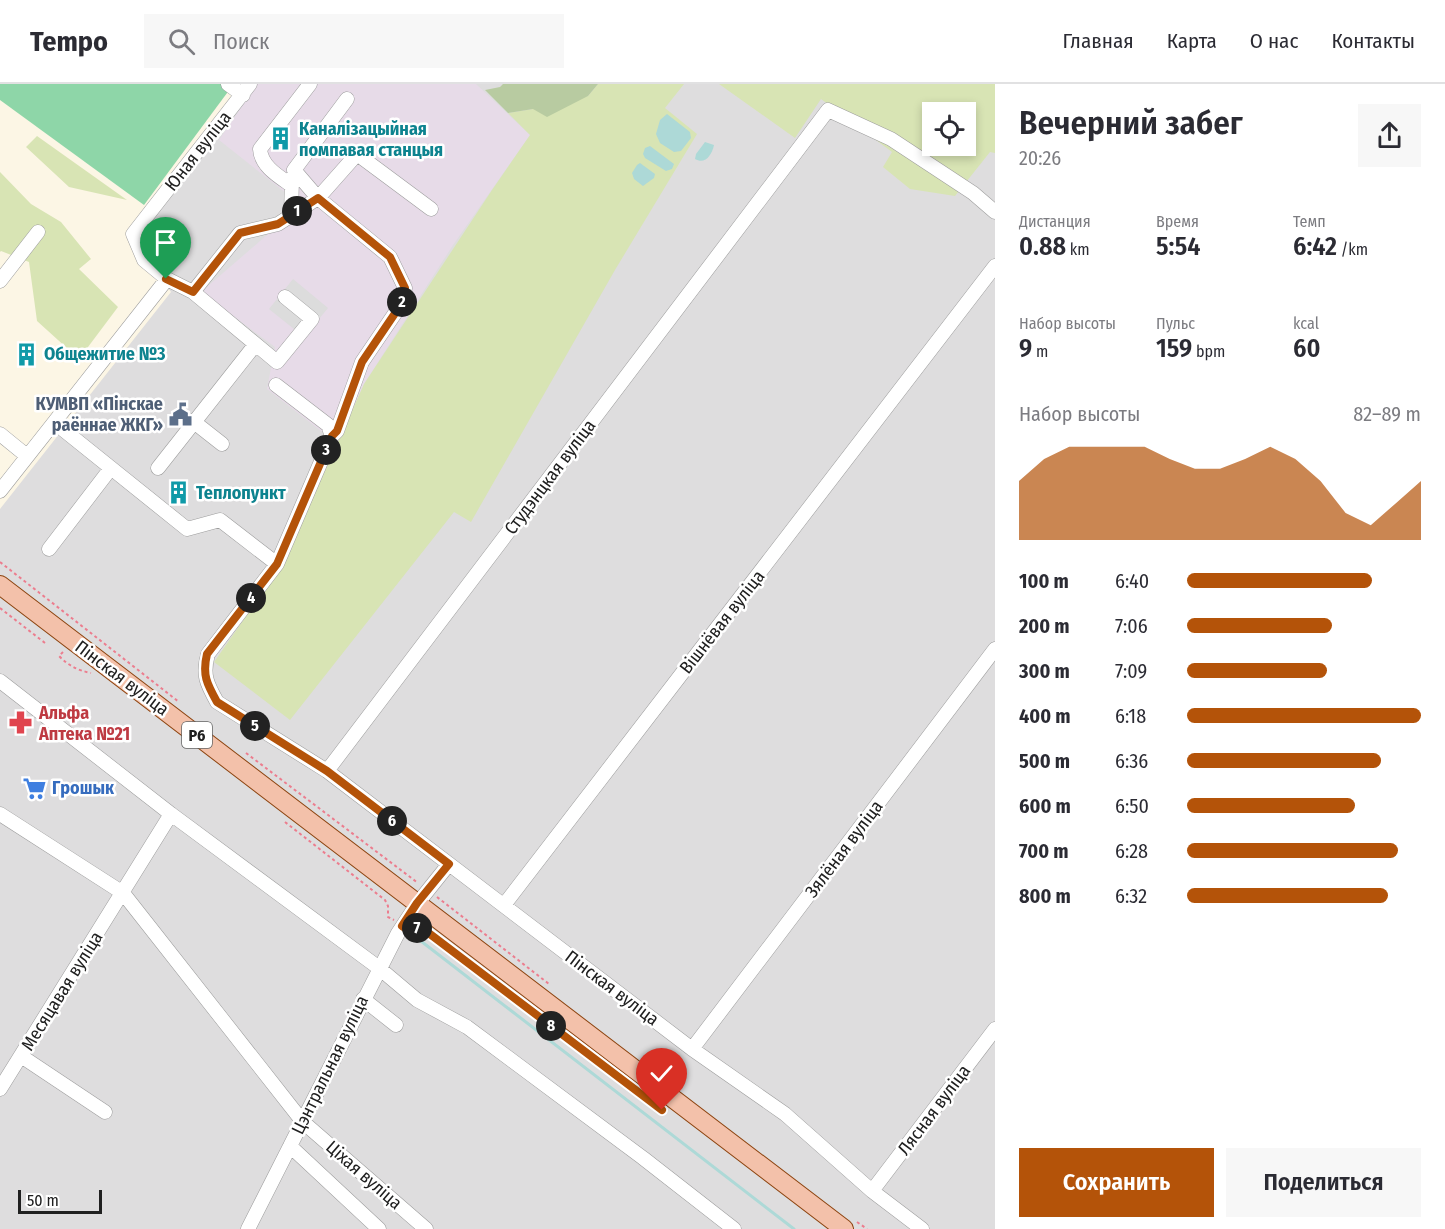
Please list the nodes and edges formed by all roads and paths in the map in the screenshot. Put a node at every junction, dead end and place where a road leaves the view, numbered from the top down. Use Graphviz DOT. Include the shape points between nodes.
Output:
graph roads {
  1 [pos="228,84"];
  2 [pos="310,84"];
  3 [pos="246,89"];
  4 [pos="347,99"];
  5 [pos="294,170"];
  6 [pos="291,185"];
  7 [pos="318,198"];
  8 [pos="431,209"];
  9 [pos="995,212"];
  10 [pos="291,216"];
  11 [pos="38,232"];
  12 [pos="995,266"];
  13 [pos="166,279"];
  14 [pos="0,281"];
  15 [pos="193,292"];
  16 [pos="285,297"];
  17 [pos="255,345"];
  18 [pos="276,386"];
  19 [pos="194,422"];
  20 [pos="55,423"];
  21 [pos="0,434"];
  22 [pos="332,436"];
  23 [pos="222,444"];
  24 [pos="27,456"];
  25 [pos="111,468"];
  26 [pos="158,468"];
  27 [pos="0,491"];
  28 [pos="49,549"];
  29 [pos="277,564"];
  30 [pos="0,585"];
  31 [pos="0,608"];
  32 [pos="45,643"];
  33 [pos="995,649"];
  34 [pos="59,656"];
  35 [pos="92,673"];
  36 [pos="2,687"];
  37 [pos="327,771"];
  38 [pos="0,814"];
  39 [pos="171,814"];
  40 [pos="284,821"];
  41 [pos="449,864"];
  42 [pos="123,893"];
  43 [pos="417,903"];
  44 [pos="504,905"];
  45 [pos="402,926"];
  46 [pos="379,968"];
  47 [pos="363,999"];
  48 [pos="396,1025"];
  49 [pos="995,1029"];
  50 [pos="692,1048"];
  51 [pos="21,1056"];
  52 [pos="0,1089"];
  53 [pos="639,1093"];
  54 [pos="105,1112"];
  55 [pos="303,1122"];
  56 [pos="290,1146"];
  57 [pos="872,1191"];
  58 [pos="248,1229"];
  59 [pos="379,1229"];
  60 [pos="426,1229"];
  61 [pos="734,1229"];
  62 [pos="843,1229"];
  63 [pos="922,1229"];
  1 -- 3 [label="street"];
  2 -- 6 [label="street" via="260,149 270,170"];
  3 -- 13 [label="street, Юная вуліца" via="133,234 144,260"];
  4 -- 5 [label="street"];
  5 -- 6 [label="street"];
  5 -- 7 [label="street"];
  6 -- 10 [label="street"];
  7 -- 8 [label="street" via="357,154"];
  7 -- 10 [label="street"];
  7 -- 22 [label="street" via="390,257 405,288 402,303 362,362"];
  9 -- 37 [label="street, Студэнцкая вуліца" via="891,139 828,110"];
  10 -- 15 [label="street" via="278,224 240,233"];
  11 -- 14 [label="street"];
  12 -- 44 [label="street, Вішнёвая вуліца"];
  13 -- 15 [label="street"];
  13 -- 20 [label="street"];
  15 -- 17 [label="street"];
  16 -- 17 [label="street" via="312,319 277,362"];
  17 -- 19 [label="street"];
  18 -- 22 [label="street" via="328,425"];
  19 -- 23 [label="street"];
  19 -- 26 [label="street"];
  20 -- 24 [label="street"];
  20 -- 25 [label="street"];
  21 -- 24 [label="street"];
  22 -- 29 [label="street"];
  24 -- 27 [label="street"];
  25 -- 28 [label="street"];
  25 -- 29 [label="street" via="187,529 220,520"];
  29 -- 37 [label="street, Пінская вуліца" via="207,654 207,684 217,702"];
  30 -- 43 [label="main road, Пінская вуліца / Р6"];
  31 -- 32 [label="path"];
  33 -- 50 [label="street, Зялёная вуліца"];
  34 -- 35 [label="path" via="69,666"];
  36 -- 39 [label="street"];
  37 -- 41 [label="street, Пінская вуліца"];
  38 -- 42 [label="street, Ціхая вуліца"];
  39 -- 42 [label="street, Месяцавая вуліца"];
  39 -- 46 [label="street"];
  40 -- 45 [label="path" via="385,900 388,916"];
  41 -- 43 [label="street, Цэнтральная вуліца"];
  41 -- 44 [label="street, Пінская вуліца"];
  42 -- 51 [label="street, Месяцавая вуліца"];
  42 -- 55 [label="street, Ціхая вуліца"];
  43 -- 45 [label="street, Цэнтральная вуліца"];
  43 -- 62 [label="main road, Пінская вуліца / Р6"];
  44 -- 50 [label="street, Пінская вуліца"];
  45 -- 46 [label="street, Цэнтральная вуліца"];
  45 -- 53 [label="path" via="410,931 422,928"];
  46 -- 47 [label="street, Цэнтральная вуліца"];
  46 -- 61 [label="street" via="417,1000 467,1027"];
  47 -- 48 [label="street"];
  47 -- 55 [label="street, Цэнтральная вуліца"];
  49 -- 57 [label="street, Лясная вуліца"];
  50 -- 57 [label="street, Пінская вуліца" via="785,1114"];
  51 -- 52 [label="street, Месяцавая вуліца"];
  51 -- 54 [label="street"];
  55 -- 56 [label="street, Цэнтральная вуліца"];
  55 -- 60 [label="street, Ціхая вуліца"];
  56 -- 58 [label="street, Цэнтральная вуліца"];
  56 -- 59 [label="street"];
  57 -- 63 [label="street, Пінская вуліца"];
}
